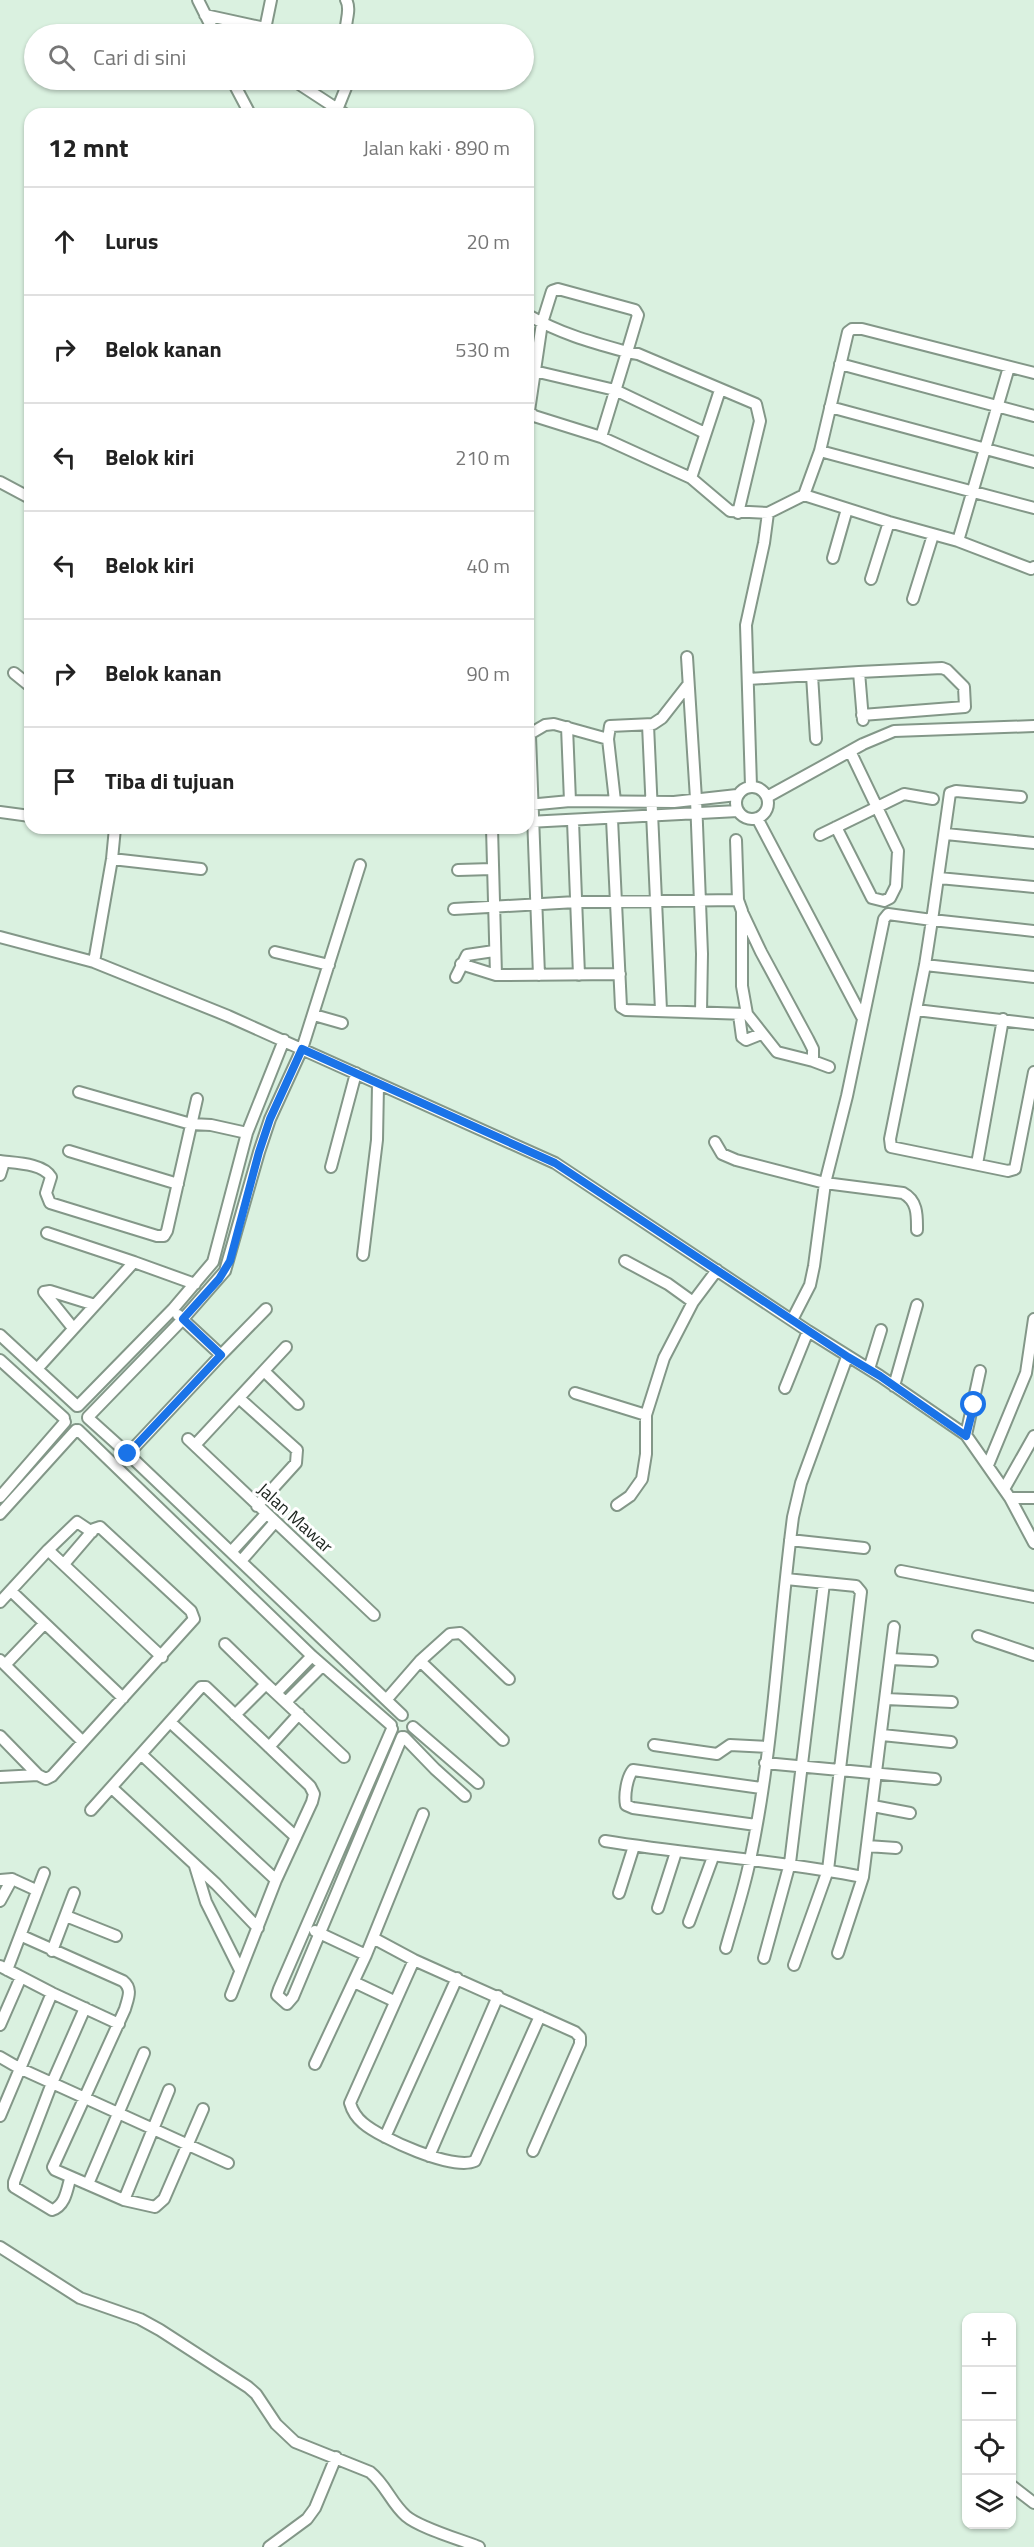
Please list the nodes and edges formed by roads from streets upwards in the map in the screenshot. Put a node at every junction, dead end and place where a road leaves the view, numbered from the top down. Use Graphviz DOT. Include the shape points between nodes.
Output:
graph roads {
  1 [pos="198,0"];
  2 [pos="271,0"];
  3 [pos="346,0"];
  4 [pos="205,15"];
  5 [pos="210,24"];
  6 [pos="239,24"];
  7 [pos="266,24"];
  8 [pos="345,24"];
  9 [pos="237,90"];
  10 [pos="308,90"];
  11 [pos="346,90"];
  12 [pos="247,108"];
  13 [pos="335,108"];
  14 [pos="342,108"];
  15 [pos="534,318"];
  16 [pos="542,323"];
  17 [pos="627,352"];
  18 [pos="840,364"];
  19 [pos="1009,367"];
  20 [pos="534,371"];
  21 [pos="1034,373"];
  22 [pos="615,390"];
  23 [pos="720,390"];
  24 [pos="998,405"];
  25 [pos="830,407"];
  26 [pos="534,416"];
  27 [pos="1034,416"];
  28 [pos="705,433"];
  29 [pos="600,437"];
  30 [pos="985,450"];
  31 [pos="820,451"];
  32 [pos="1034,462"];
  33 [pos="691,478"];
  34 [pos="0,482"];
  35 [pos="972,493"];
  36 [pos="24,495"];
  37 [pos="804,495"];
  38 [pos="1034,508"];
  39 [pos="847,509"];
  40 [pos="738,513"];
  41 [pos="767,517"];
  42 [pos="889,522"];
  43 [pos="933,535"];
  44 [pos="958,541"];
  45 [pos="833,558"];
  46 [pos="1034,567"];
  47 [pos="871,579"];
  48 [pos="913,599"];
  49 [pos="687,657"];
  50 [pos="859,672"];
  51 [pos="14,673"];
  52 [pos="812,675"];
  53 [pos="748,679"];
  54 [pos="24,681"];
  55 [pos="687,686"];
  56 [pos="648,725"];
  57 [pos="1034,726"];
  58 [pos="567,727"];
  59 [pos="534,732"];
  60 [pos="608,739"];
  61 [pos="816,739"];
  62 [pos="850,751"];
  63 [pos="751,786"];
  64 [pos="737,795"];
  65 [pos="767,797"];
  66 [pos="1021,797"];
  67 [pos="696,799"];
  68 [pos="933,799"];
  69 [pos="570,801"];
  70 [pos="615,801"];
  71 [pos="652,802"];
  72 [pos="534,805"];
  73 [pos="876,807"];
  74 [pos="738,811"];
  75 [pos="0,812"];
  76 [pos="696,813"];
  77 [pos="24,815"];
  78 [pos="653,817"];
  79 [pos="757,818"];
  80 [pos="612,819"];
  81 [pos="573,821"];
  82 [pos="534,822"];
  83 [pos="836,827"];
  84 [pos="114,834"];
  85 [pos="492,834"];
  86 [pos="531,834"];
  87 [pos="946,834"];
  88 [pos="820,835"];
  89 [pos="736,840"];
  90 [pos="1034,843"];
  91 [pos="112,859"];
  92 [pos="360,865"];
  93 [pos="201,869"];
  94 [pos="492,869"];
  95 [pos="458,870"];
  96 [pos="939,878"];
  97 [pos="1034,887"];
  98 [pos="700,900"];
  99 [pos="738,900"];
  100 [pos="657,901"];
  101 [pos="617,902"];
  102 [pos="576,903"];
  103 [pos="536,904"];
  104 [pos="493,907"];
  105 [pos="454,909"];
  106 [pos="742,911"];
  107 [pos="932,920"];
  108 [pos="1034,931"];
  109 [pos="0,937"];
  110 [pos="494,951"];
  111 [pos="276,952"];
  112 [pos="94,963"];
  113 [pos="461,964"];
  114 [pos="329,965"];
  115 [pos="925,965"];
  116 [pos="620,974"];
  117 [pos="496,975"];
  118 [pos="539,975"];
  119 [pos="579,975"];
  120 [pos="456,977"];
  121 [pos="1034,977"];
  122 [pos="661,1010"];
  123 [pos="916,1010"];
  124 [pos="701,1012"];
  125 [pos="743,1014"];
  126 [pos="314,1015"];
  127 [pos="862,1017"];
  128 [pos="1003,1019"];
  129 [pos="342,1023"];
  130 [pos="1034,1024"];
  131 [pos="761,1034"];
  132 [pos="284,1040"];
  133 [pos="302,1049"];
  134 [pos="813,1060"];
  135 [pos="829,1067"];
  136 [pos="1034,1072"];
  137 [pos="356,1073"];
  138 [pos="267,1082"];
  139 [pos="378,1085"];
  140 [pos="282,1090"];
  141 [pos="79,1092"];
  142 [pos="197,1099"];
  143 [pos="255,1113"];
  144 [pos="270,1119"];
  145 [pos="191,1124"];
  146 [pos="247,1133"];
  147 [pos="715,1142"];
  148 [pos="69,1151"];
  149 [pos="2,1161"];
  150 [pos="977,1164"];
  151 [pos="331,1167"];
  152 [pos="0,1175"];
  153 [pos="825,1183"];
  154 [pos="178,1184"];
  155 [pos="223,1224"];
  156 [pos="238,1228"];
  157 [pos="917,1230"];
  158 [pos="47,1233"];
  159 [pos="363,1255"];
  160 [pos="624,1261"];
  161 [pos="134,1262"];
  162 [pos="717,1270"];
  163 [pos="195,1284"];
  164 [pos="693,1302"];
  165 [pos="95,1305"];
  166 [pos="917,1305"];
  167 [pos="173,1309"];
  168 [pos="266,1309"];
  169 [pos="183,1319"];
  170 [pos="1034,1319"];
  171 [pos="792,1320"];
  172 [pos="73,1328"];
  173 [pos="881,1330"];
  174 [pos="808,1331"];
  175 [pos="0,1335"];
  176 [pos="286,1347"];
  177 [pos="221,1355"];
  178 [pos="848,1357"];
  179 [pos="0,1360"];
  180 [pos="37,1369"];
  181 [pos="869,1369"];
  182 [pos="264,1371"];
  183 [pos="980,1371"];
  184 [pos="1030,1374"];
  185 [pos="894,1386"];
  186 [pos="785,1388"];
  187 [pos="574,1393"];
  188 [pos="240,1399"];
  189 [pos="298,1404"];
  190 [pos="78,1406"];
  191 [pos="646,1415"];
  192 [pos="88,1418"];
  193 [pos="64,1420"];
  194 [pos="77,1430"];
  195 [pos="966,1436"];
  196 [pos="1034,1436"];
  197 [pos="128,1454"];
  198 [pos="988,1465"];
  199 [pos="1007,1494"];
  200 [pos="0,1497"];
  201 [pos="1034,1498"];
  202 [pos="617,1505"];
  203 [pos="257,1506"];
  204 [pos="0,1514"];
  205 [pos="266,1514"];
  206 [pos="275,1522"];
  207 [pos="92,1532"];
  208 [pos="790,1540"];
  209 [pos="1034,1543"];
  210 [pos="864,1548"];
  211 [pos="48,1550"];
  212 [pos="231,1552"];
  213 [pos="241,1560"];
  214 [pos="64,1564"];
  215 [pos="901,1571"];
  216 [pos="786,1579"];
  217 [pos="824,1583"];
  218 [pos="10,1591"];
  219 [pos="1034,1597"];
  220 [pos="0,1602"];
  221 [pos="374,1615"];
  222 [pos="44,1624"];
  223 [pos="894,1627"];
  224 [pos="978,1636"];
  225 [pos="225,1644"];
  226 [pos="1034,1655"];
  227 [pos="312,1656"];
  228 [pos="162,1657"];
  229 [pos="891,1659"];
  230 [pos="420,1661"];
  231 [pos="932,1661"];
  232 [pos="3,1662"];
  233 [pos="322,1666"];
  234 [pos="509,1679"];
  235 [pos="266,1684"];
  236 [pos="276,1693"];
  237 [pos="123,1698"];
  238 [pos="387,1699"];
  239 [pos="886,1699"];
  240 [pos="286,1702"];
  241 [pos="952,1702"];
  242 [pos="299,1714"];
  243 [pos="235,1715"];
  244 [pos="402,1715"];
  245 [pos="170,1722"];
  246 [pos="392,1727"];
  247 [pos="413,1727"];
  248 [pos="882,1735"];
  249 [pos="0,1736"];
  250 [pos="403,1737"];
  251 [pos="502,1740"];
  252 [pos="82,1741"];
  253 [pos="951,1742"];
  254 [pos="654,1745"];
  255 [pos="268,1747"];
  256 [pos="767,1747"];
  257 [pos="142,1755"];
  258 [pos="344,1757"];
  259 [pos="765,1763"];
  260 [pos="801,1767"];
  261 [pos="839,1772"];
  262 [pos="38,1775"];
  263 [pos="876,1775"];
  264 [pos="0,1777"];
  265 [pos="935,1779"];
  266 [pos="478,1783"];
  267 [pos="112,1788"];
  268 [pos="761,1788"];
  269 [pos="465,1796"];
  270 [pos="873,1806"];
  271 [pos="91,1810"];
  272 [pos="910,1813"];
  273 [pos="423,1814"];
  274 [pos="756,1825"];
  275 [pos="296,1837"];
  276 [pos="605,1841"];
  277 [pos="634,1846"];
  278 [pos="867,1846"];
  279 [pos="896,1848"];
  280 [pos="676,1852"];
  281 [pos="713,1857"];
  282 [pos="750,1861"];
  283 [pos="790,1863"];
  284 [pos="195,1865"];
  285 [pos="828,1870"];
  286 [pos="44,1873"];
  287 [pos="863,1877"];
  288 [pos="6,1879"];
  289 [pos="276,1880"];
  290 [pos="36,1890"];
  291 [pos="74,1893"];
  292 [pos="619,1893"];
  293 [pos="0,1901"];
  294 [pos="658,1908"];
  295 [pos="66,1916"];
  296 [pos="689,1922"];
  297 [pos="307,1927"];
  298 [pos="258,1928"];
  299 [pos="320,1933"];
  300 [pos="22,1936"];
  301 [pos="116,1936"];
  302 [pos="373,1938"];
  303 [pos="726,1948"];
  304 [pos="52,1951"];
  305 [pos="838,1953"];
  306 [pos="366,1955"];
  307 [pos="765,1959"];
  308 [pos="414,1960"];
  309 [pos="794,1965"];
  310 [pos="4,1968"];
  311 [pos="240,1970"];
  312 [pos="21,1977"];
  313 [pos="457,1978"];
  314 [pos="354,1983"];
  315 [pos="52,1993"];
  316 [pos="231,1995"];
  317 [pos="498,1996"];
  318 [pos="394,2001"];
  319 [pos="85,2008"];
  320 [pos="540,2016"];
  321 [pos="119,2024"];
  322 [pos="0,2025"];
  323 [pos="144,2053"];
  324 [pos="0,2057"];
  325 [pos="315,2064"];
  326 [pos="19,2068"];
  327 [pos="52,2082"];
  328 [pos="169,2090"];
  329 [pos="86,2097"];
  330 [pos="203,2109"];
  331 [pos="118,2112"];
  332 [pos="0,2116"];
  333 [pos="152,2128"];
  334 [pos="385,2137"];
  335 [pos="188,2144"];
  336 [pos="533,2151"];
  337 [pos="429,2156"];
  338 [pos="228,2163"];
  339 [pos="70,2179"];
  340 [pos="88,2184"];
  341 [pos="124,2199"];
  342 [pos="0,2247"];
  343 [pos="336,2457"];
  344 [pos="1016,2490"];
  345 [pos="1034,2503"];
  346 [pos="269,2547"];
  347 [pos="478,2547"];
  1 -- 4 [label="street"];
  2 -- 7 [label="street"];
  3 -- 8 [label="street" via="349,6"];
  4 -- 5 [label="street"];
  4 -- 6 [label="street"];
  9 -- 12 [label="street"];
  10 -- 13 [label="street"];
  11 -- 14 [label="street"];
  15 -- 16 [label="street"];
  16 -- 17 [label="street" via="568,336"];
  16 -- 17 [label="street" via="550,295 558,289 630,308 638,315"];
  16 -- 20 [label="street"];
  17 -- 22 [label="street"];
  17 -- 23 [label="street"];
  18 -- 19 [label="street" via="848,332 862,329"];
  18 -- 24 [label="street"];
  18 -- 25 [label="street"];
  19 -- 21 [label="street"];
  19 -- 24 [label="street"];
  20 -- 22 [label="street"];
  22 -- 28 [label="street"];
  22 -- 29 [label="street"];
  23 -- 28 [label="street"];
  23 -- 40 [label="street" via="756,405 760,414"];
  24 -- 27 [label="street"];
  24 -- 30 [label="street"];
  25 -- 30 [label="street"];
  25 -- 31 [label="street"];
  26 -- 29 [label="street"];
  28 -- 33 [label="street"];
  29 -- 33 [label="street"];
  30 -- 32 [label="street"];
  30 -- 35 [label="street"];
  31 -- 35 [label="street"];
  31 -- 37 [label="street"];
  33 -- 40 [label="street" via="719,504"];
  34 -- 36 [label="street"];
  35 -- 38 [label="street"];
  35 -- 44 [label="street"];
  37 -- 39 [label="street"];
  37 -- 41 [label="street"];
  39 -- 42 [label="street"];
  39 -- 45 [label="street"];
  40 -- 41 [label="street"];
  41 -- 53 [label="street" via="747,615"];
  42 -- 43 [label="street"];
  42 -- 47 [label="street"];
  43 -- 44 [label="street"];
  43 -- 48 [label="street"];
  44 -- 46 [label="street"];
  49 -- 55 [label="street"];
  50 -- 50 [label="street" via="945,669 963,684 966,705 863,717"];
  50 -- 52 [label="street"];
  51 -- 54 [label="street"];
  52 -- 53 [label="street"];
  52 -- 61 [label="street"];
  53 -- 63 [label="street"];
  55 -- 56 [label="street" via="662,717"];
  55 -- 67 [label="street"];
  56 -- 60 [label="street" via="613,725"];
  56 -- 71 [label="street"];
  57 -- 62 [label="street" via="909,729"];
  58 -- 59 [label="street" via="545,725"];
  58 -- 60 [label="street"];
  58 -- 69 [label="street"];
  60 -- 70 [label="street"];
  62 -- 65 [label="street"];
  62 -- 73 [label="street"];
  63 -- 64 [label="street"];
  63 -- 65 [label="street" via="763,790"];
  64 -- 67 [label="street"];
  64 -- 74 [label="street"];
  65 -- 79 [label="street" via="767,810"];
  66 -- 87 [label="street" via="950,793"];
  67 -- 71 [label="street"];
  67 -- 76 [label="street"];
  68 -- 73 [label="street" via="904,794"];
  69 -- 70 [label="street"];
  69 -- 72 [label="street"];
  70 -- 71 [label="street"];
  71 -- 78 [label="street"];
  73 -- 83 [label="street"];
  73 -- 83 [label="street" via="898,851 896,886 890,898 872,898"];
  74 -- 76 [label="street"];
  74 -- 79 [label="street" via="744,817"];
  75 -- 77 [label="street"];
  76 -- 78 [label="street"];
  76 -- 98 [label="street"];
  78 -- 80 [label="street"];
  78 -- 100 [label="street"];
  79 -- 127 [label="street"];
  80 -- 81 [label="street"];
  80 -- 101 [label="street"];
  81 -- 82 [label="street"];
  81 -- 102 [label="street"];
  83 -- 88 [label="street"];
  84 -- 91 [label="street"];
  85 -- 94 [label="street"];
  86 -- 103 [label="street"];
  87 -- 90 [label="street"];
  87 -- 96 [label="street"];
  89 -- 99 [label="street"];
  91 -- 93 [label="street"];
  91 -- 112 [label="street"];
  92 -- 114 [label="street"];
  94 -- 95 [label="street"];
  94 -- 104 [label="street"];
  96 -- 97 [label="street"];
  96 -- 107 [label="street"];
  98 -- 99 [label="street"];
  98 -- 100 [label="street"];
  98 -- 124 [label="street"];
  99 -- 106 [label="street"];
  100 -- 101 [label="street"];
  100 -- 122 [label="street"];
  101 -- 102 [label="street"];
  101 -- 116 [label="street"];
  102 -- 103 [label="street"];
  102 -- 119 [label="street"];
  103 -- 104 [label="street"];
  103 -- 118 [label="street"];
  104 -- 105 [label="street"];
  104 -- 110 [label="street"];
  106 -- 125 [label="street"];
  106 -- 134 [label="street" via="813,1049"];
  107 -- 108 [label="street"];
  107 -- 115 [label="street"];
  107 -- 127 [label="street" via="885,915"];
  109 -- 112 [label="street"];
  110 -- 113 [label="street" via="467,955"];
  110 -- 117 [label="street"];
  111 -- 114 [label="street"];
  112 -- 132 [label="street"];
  113 -- 117 [label="street"];
  113 -- 120 [label="street"];
  114 -- 126 [label="street"];
  115 -- 121 [label="street"];
  115 -- 123 [label="street"];
  116 -- 119 [label="street"];
  116 -- 122 [label="street" via="621,1007"];
  117 -- 118 [label="street"];
  118 -- 119 [label="street"];
  122 -- 124 [label="street"];
  123 -- 128 [label="street"];
  123 -- 150 [label="street" via="891,1147"];
  124 -- 125 [label="street"];
  125 -- 131 [label="street"];
  125 -- 131 [label="street" via="742,1037 746,1040"];
  126 -- 129 [label="street"];
  126 -- 133 [label="street"];
  127 -- 153 [label="street"];
  128 -- 130 [label="street"];
  128 -- 150 [label="street"];
  131 -- 134 [label="street" via="777,1052"];
  132 -- 133 [label="street"];
  132 -- 138 [label="street"];
  133 -- 137 [label="street"];
  133 -- 140 [label="street"];
  134 -- 135 [label="street"];
  136 -- 150 [label="street" via="1015,1169"];
  137 -- 139 [label="street"];
  137 -- 151 [label="street"];
  138 -- 140 [label="street"];
  138 -- 143 [label="street"];
  139 -- 159 [label="street" via="377,1140"];
  139 -- 162 [label="street" via="555,1163"];
  140 -- 144 [label="street"];
  141 -- 145 [label="street"];
  142 -- 145 [label="street"];
  143 -- 144 [label="street"];
  143 -- 146 [label="street"];
  144 -- 156 [label="street"];
  145 -- 146 [label="street"];
  145 -- 154 [label="street"];
  146 -- 155 [label="street"];
  147 -- 153 [label="street" via="728,1157"];
  148 -- 154 [label="street"];
  149 -- 152 [label="street"];
  149 -- 154 [label="street" via="49,1173 46,1193 50,1203 157,1236 164,1236 167,1231"];
  153 -- 157 [label="street" via="903,1193 910,1197 917,1215"];
  153 -- 171 [label="street" via="810,1285"];
  155 -- 156 [label="street"];
  155 -- 163 [label="street" via="213,1262"];
  156 -- 169 [label="street" via="225,1271"];
  158 -- 161 [label="street"];
  160 -- 164 [label="street"];
  161 -- 163 [label="street"];
  161 -- 165 [label="street"];
  162 -- 164 [label="street"];
  162 -- 171 [label="street"];
  163 -- 167 [label="street"];
  164 -- 191 [label="street" via="664,1358"];
  165 -- 172 [label="street"];
  165 -- 172 [label="street" via="45,1291"];
  166 -- 185 [label="street"];
  167 -- 169 [label="street"];
  167 -- 190 [label="street"];
  168 -- 177 [label="street"];
  169 -- 177 [label="street"];
  169 -- 192 [label="street"];
  170 -- 184 [label="street"];
  171 -- 174 [label="street"];
  172 -- 180 [label="street"];
  173 -- 181 [label="street"];
  174 -- 178 [label="street"];
  174 -- 186 [label="street"];
  175 -- 180 [label="street"];
  176 -- 182 [label="street"];
  177 -- 197 [label="street"];
  178 -- 181 [label="street"];
  178 -- 208 [label="street" via="801,1483"];
  179 -- 193 [label="street"];
  180 -- 190 [label="street"];
  181 -- 185 [label="street"];
  182 -- 188 [label="street"];
  182 -- 189 [label="street"];
  183 -- 195 [label="street"];
  184 -- 198 [label="street"];
  185 -- 195 [label="street"];
  187 -- 191 [label="street"];
  188 -- 203 [label="street" via="297,1450 296,1463"];
  188 -- 203 [label="street, Jalan Mawar" via="191,1442"];
  190 -- 192 [label="street"];
  190 -- 193 [label="street" via="68,1409"];
  191 -- 202 [label="street" via="642,1479 630,1496"];
  192 -- 194 [label="street" via="85,1426"];
  192 -- 197 [label="street"];
  193 -- 194 [label="street" via="69,1428"];
  193 -- 200 [label="street"];
  194 -- 204 [label="street"];
  194 -- 227 [label="street"];
  195 -- 198 [label="street"];
  196 -- 199 [label="street"];
  197 -- 212 [label="street"];
  198 -- 199 [label="street"];
  199 -- 201 [label="street"];
  199 -- 209 [label="street"];
  203 -- 205 [label="street, Jalan Mawar"];
  205 -- 206 [label="street, Jalan Mawar"];
  205 -- 212 [label="street"];
  206 -- 213 [label="street"];
  206 -- 221 [label="street, Jalan Mawar"];
  207 -- 211 [label="street" via="76,1522"];
  207 -- 214 [label="street"];
  207 -- 228 [label="street" via="102,1528 193,1614 193,1621"];
  208 -- 210 [label="street"];
  208 -- 216 [label="street"];
  211 -- 214 [label="street"];
  211 -- 218 [label="street"];
  212 -- 213 [label="street"];
  213 -- 238 [label="street"];
  214 -- 228 [label="street"];
  215 -- 219 [label="street"];
  216 -- 217 [label="street"];
  216 -- 256 [label="street"];
  217 -- 260 [label="street"];
  217 -- 261 [label="street" via="856,1587 861,1592"];
  218 -- 220 [label="street"];
  218 -- 222 [label="street"];
  222 -- 232 [label="street"];
  222 -- 237 [label="street"];
  223 -- 229 [label="street"];
  224 -- 226 [label="street"];
  225 -- 235 [label="street"];
  227 -- 233 [label="street"];
  227 -- 236 [label="street"];
  228 -- 237 [label="street"];
  229 -- 231 [label="street"];
  229 -- 239 [label="street"];
  230 -- 234 [label="street" via="450,1635 460,1633"];
  230 -- 238 [label="street"];
  230 -- 251 [label="street"];
  232 -- 252 [label="street"];
  233 -- 240 [label="street"];
  233 -- 246 [label="street"];
  235 -- 236 [label="street"];
  235 -- 243 [label="street"];
  236 -- 240 [label="street"];
  237 -- 252 [label="street"];
  238 -- 244 [label="street"];
  239 -- 241 [label="street"];
  239 -- 248 [label="street"];
  240 -- 242 [label="street"];
  242 -- 255 [label="street"];
  242 -- 258 [label="street"];
  243 -- 245 [label="street" via="201,1687"];
  243 -- 255 [label="street"];
  244 -- 246 [label="street" via="395,1718"];
  244 -- 247 [label="street" via="410,1719"];
  245 -- 257 [label="street"];
  245 -- 275 [label="street"];
  246 -- 250 [label="street" via="396,1735"];
  246 -- 297 [label="street"];
  247 -- 250 [label="street"];
  247 -- 266 [label="street"];
  248 -- 253 [label="street"];
  248 -- 263 [label="street"];
  249 -- 262 [label="street"];
  250 -- 269 [label="street"];
  250 -- 299 [label="street"];
  252 -- 262 [label="street" via="52,1776 46,1779"];
  254 -- 256 [label="street" via="717,1754 730,1745"];
  255 -- 275 [label="street" via="314,1794"];
  256 -- 259 [label="street"];
  257 -- 267 [label="street"];
  257 -- 289 [label="street"];
  259 -- 260 [label="street"];
  259 -- 268 [label="street"];
  260 -- 261 [label="street"];
  260 -- 283 [label="street"];
  261 -- 263 [label="street"];
  261 -- 285 [label="street"];
  262 -- 264 [label="street"];
  263 -- 265 [label="street"];
  263 -- 270 [label="street"];
  267 -- 271 [label="street"];
  267 -- 284 [label="street"];
  268 -- 274 [label="street"];
  268 -- 274 [label="street" via="633,1770 625,1799 626,1805 633,1808"];
  270 -- 272 [label="street"];
  270 -- 278 [label="street"];
  273 -- 302 [label="street"];
  274 -- 282 [label="street"];
  275 -- 289 [label="street"];
  276 -- 277 [label="street"];
  277 -- 280 [label="street"];
  277 -- 292 [label="street"];
  278 -- 279 [label="street"];
  278 -- 287 [label="street"];
  280 -- 281 [label="street"];
  280 -- 294 [label="street"];
  281 -- 282 [label="street"];
  281 -- 296 [label="street"];
  282 -- 283 [label="street"];
  282 -- 303 [label="street"];
  283 -- 285 [label="street"];
  283 -- 307 [label="street"];
  284 -- 298 [label="street"];
  284 -- 311 [label="street" via="206,1902"];
  285 -- 287 [label="street"];
  285 -- 309 [label="street"];
  286 -- 290 [label="street"];
  287 -- 305 [label="street"];
  288 -- 290 [label="street"];
  288 -- 293 [label="street"];
  289 -- 298 [label="street"];
  290 -- 300 [label="street"];
  291 -- 295 [label="street"];
  295 -- 301 [label="street"];
  295 -- 304 [label="street"];
  297 -- 299 [label="street"];
  297 -- 299 [label="street" via="277,1995 287,2004"];
  298 -- 311 [label="street"];
  299 -- 306 [label="street"];
  300 -- 304 [label="street"];
  300 -- 310 [label="street"];
  302 -- 306 [label="street"];
  302 -- 308 [label="street"];
  304 -- 321 [label="street" via="128,1985 130,1992"];
  306 -- 314 [label="street"];
  308 -- 313 [label="street"];
  308 -- 318 [label="street"];
  310 -- 312 [label="street"];
  311 -- 316 [label="street"];
  312 -- 315 [label="street"];
  312 -- 322 [label="street"];
  313 -- 317 [label="street"];
  313 -- 334 [label="street"];
  314 -- 318 [label="street"];
  314 -- 325 [label="street"];
  315 -- 319 [label="street"];
  315 -- 326 [label="street"];
  317 -- 320 [label="street"];
  317 -- 337 [label="street"];
  318 -- 334 [label="street" via="350,2103 362,2122"];
  319 -- 321 [label="street"];
  319 -- 327 [label="street"];
  320 -- 336 [label="street" via="575,2032 581,2041"];
  320 -- 337 [label="street" via="475,2161 465,2163"];
  321 -- 329 [label="street"];
  323 -- 331 [label="street"];
  324 -- 326 [label="street"];
  326 -- 327 [label="street"];
  326 -- 332 [label="street"];
  327 -- 329 [label="street"];
  327 -- 339 [label="street" via="14,2187 52,2210 62,2204"];
  328 -- 333 [label="street"];
  329 -- 331 [label="street"];
  329 -- 339 [label="street" via="53,2167"];
  330 -- 335 [label="street"];
  331 -- 333 [label="street"];
  331 -- 340 [label="street"];
  333 -- 335 [label="street"];
  333 -- 341 [label="street"];
  334 -- 337 [label="street"];
  335 -- 338 [label="street"];
  335 -- 341 [label="street" via="159,2205"];
  339 -- 340 [label="street"];
  340 -- 341 [label="street"];
  342 -- 343 [label="street" via="80,2298 140,2319 177,2340 248,2387 295,2442"];
  343 -- 346 [label="street" via="311,2513"];
  343 -- 347 [label="street" via="370,2472 411,2520"];
  344 -- 345 [label="street"];
}
